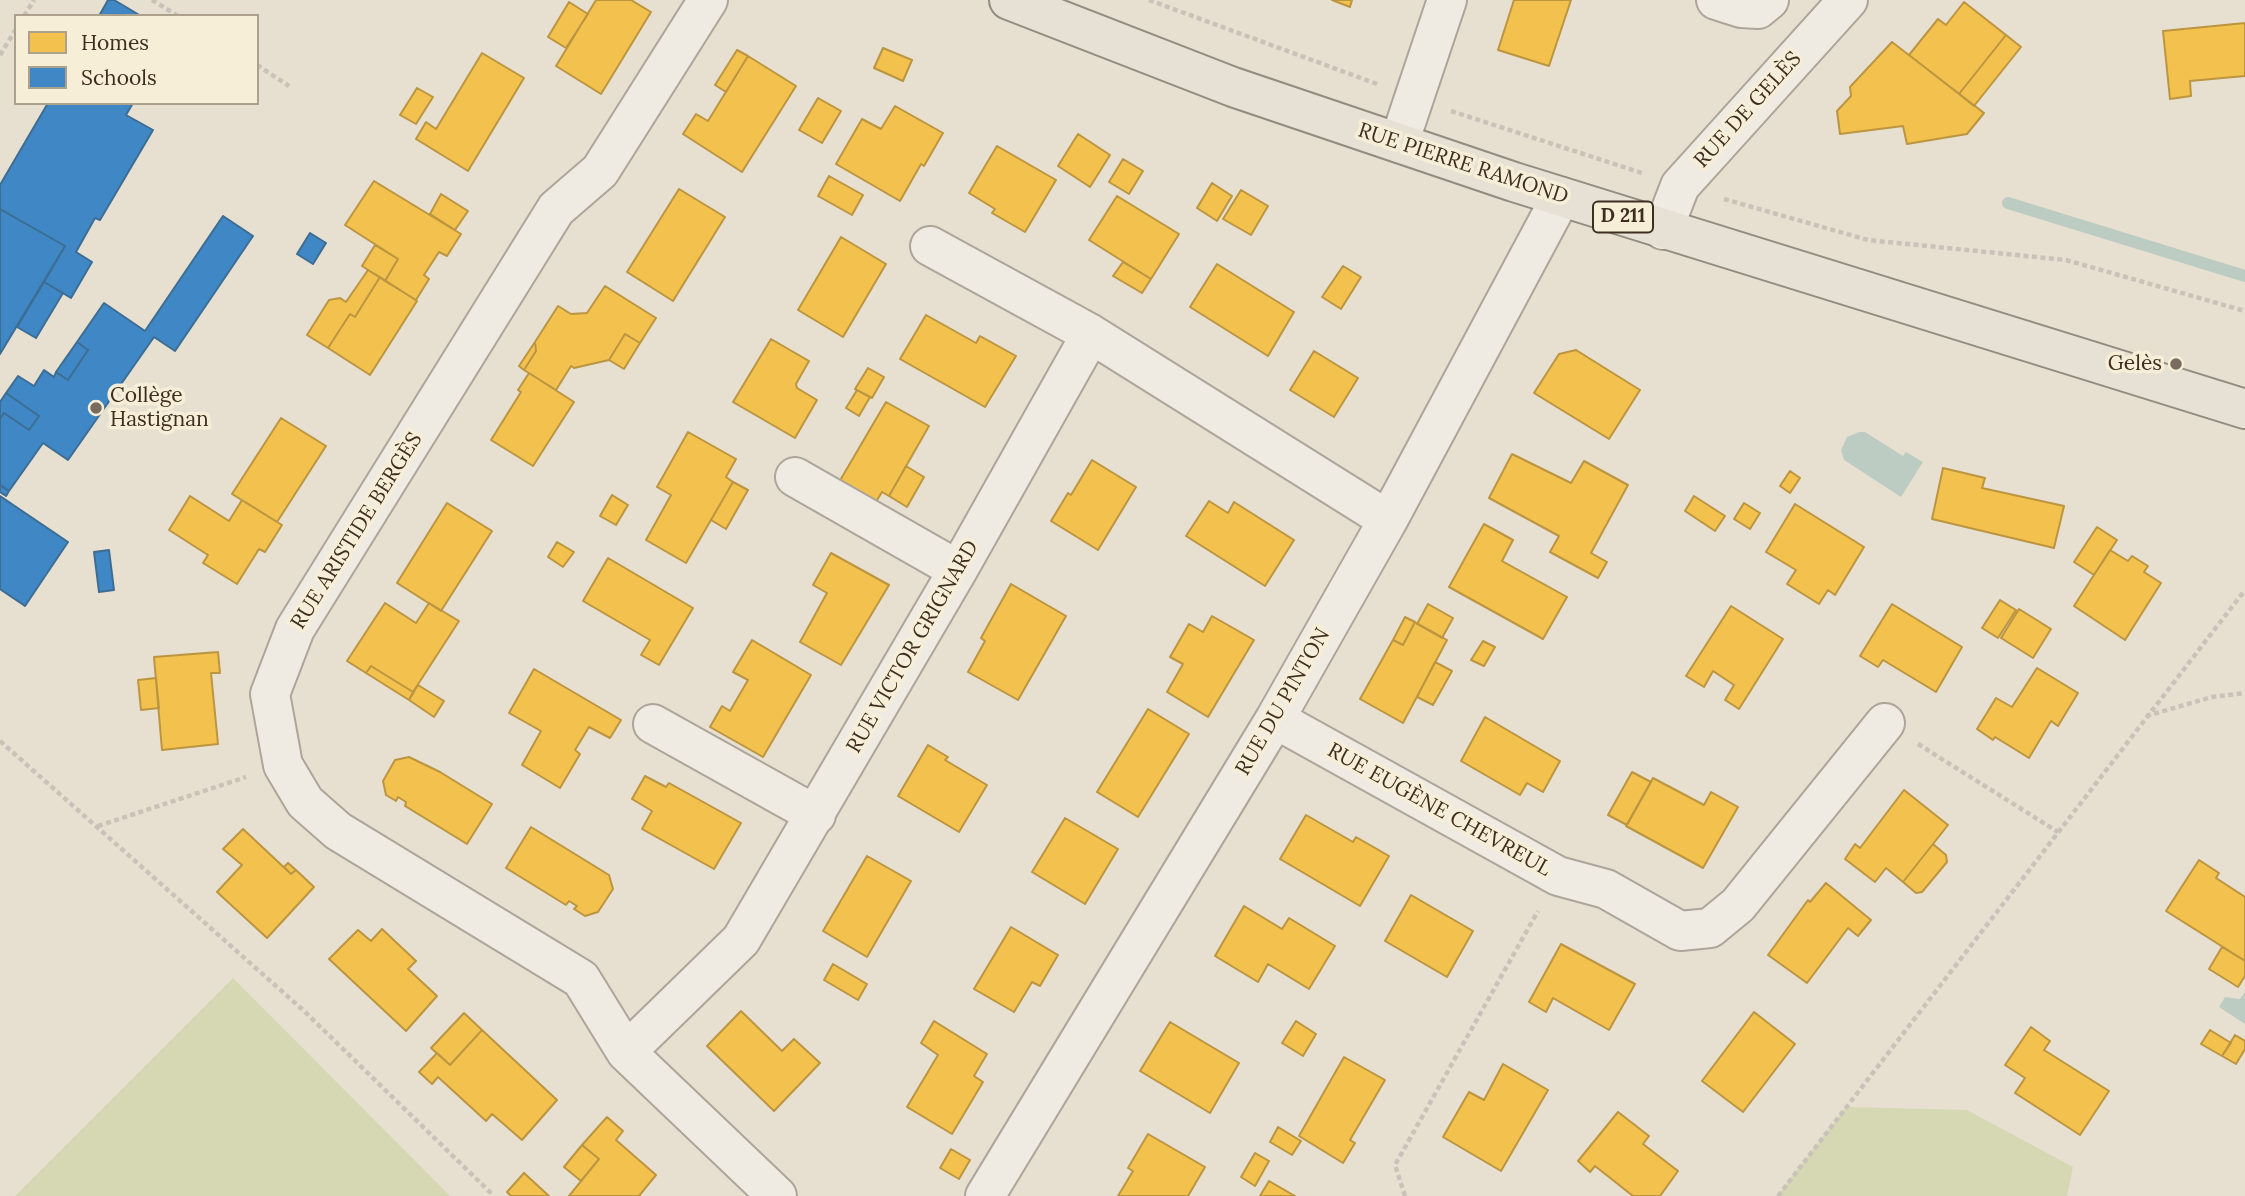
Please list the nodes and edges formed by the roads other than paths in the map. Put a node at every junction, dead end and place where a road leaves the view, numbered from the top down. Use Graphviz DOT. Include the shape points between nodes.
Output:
graph roads {
  1 [pos="708,0"];
  2 [pos="1009,0"];
  3 [pos="1447,0"];
  4 [pos="1716,0"];
  5 [pos="1769,0"];
  6 [pos="1848,0"];
  7 [pos="1399,143"];
  8 [pos="1562,197"];
  9 [pos="1663,230"];
  10 [pos="930,246"];
  11 [pos="1091,334"];
  12 [pos="2245,408"];
  13 [pos="795,477"];
  14 [pos="1388,520"];
  15 [pos="958,570"];
  16 [pos="1275,719"];
  17 [pos="1885,723"];
  18 [pos="653,724"];
  19 [pos="816,815"];
  20 [pos="626,1052"];
  21 [pos="778,1196"];
  22 [pos="985,1196"];
  1 -- 20 [label="street, RUE ARISTIDE BERGÈS" via="600,172 556,209 295,629 271,694 283,765 305,802 338,831 581,979"];
  2 -- 7 [label="main road, RUE PIERRE RAMOND / D 211" via="1233,88"];
  3 -- 7 [label="street"];
  4 -- 5 [label="street" via="1758,9"];
  6 -- 9 [label="street, RUE DE GELÈS" via="1680,186"];
  7 -- 8 [label="main road, RUE PIERRE RAMOND / D 211"];
  8 -- 9 [label="main road, RUE PIERRE RAMOND / D 211"];
  8 -- 14 [label="street, RUE DU PINTON"];
  9 -- 12 [label="main road, RUE PIERRE RAMOND / D 211"];
  10 -- 11 [label="street"];
  11 -- 14 [label="street"];
  11 -- 15 [label="street, RUE VICTOR GRIGNARD"];
  13 -- 15 [label="street"];
  14 -- 16 [label="street, RUE DU PINTON"];
  15 -- 19 [label="street, RUE VICTOR GRIGNARD"];
  16 -- 17 [label="street, RUE EUGÈNE CHEVREUL" via="1558,876 1605,889 1680,932 1710,928 1738,905"];
  16 -- 22 [label="street, RUE DU PINTON"];
  18 -- 19 [label="street"];
  19 -- 20 [label="street, RUE VICTOR GRIGNARD" via="740,940"];
  20 -- 21 [label="street"];
}
